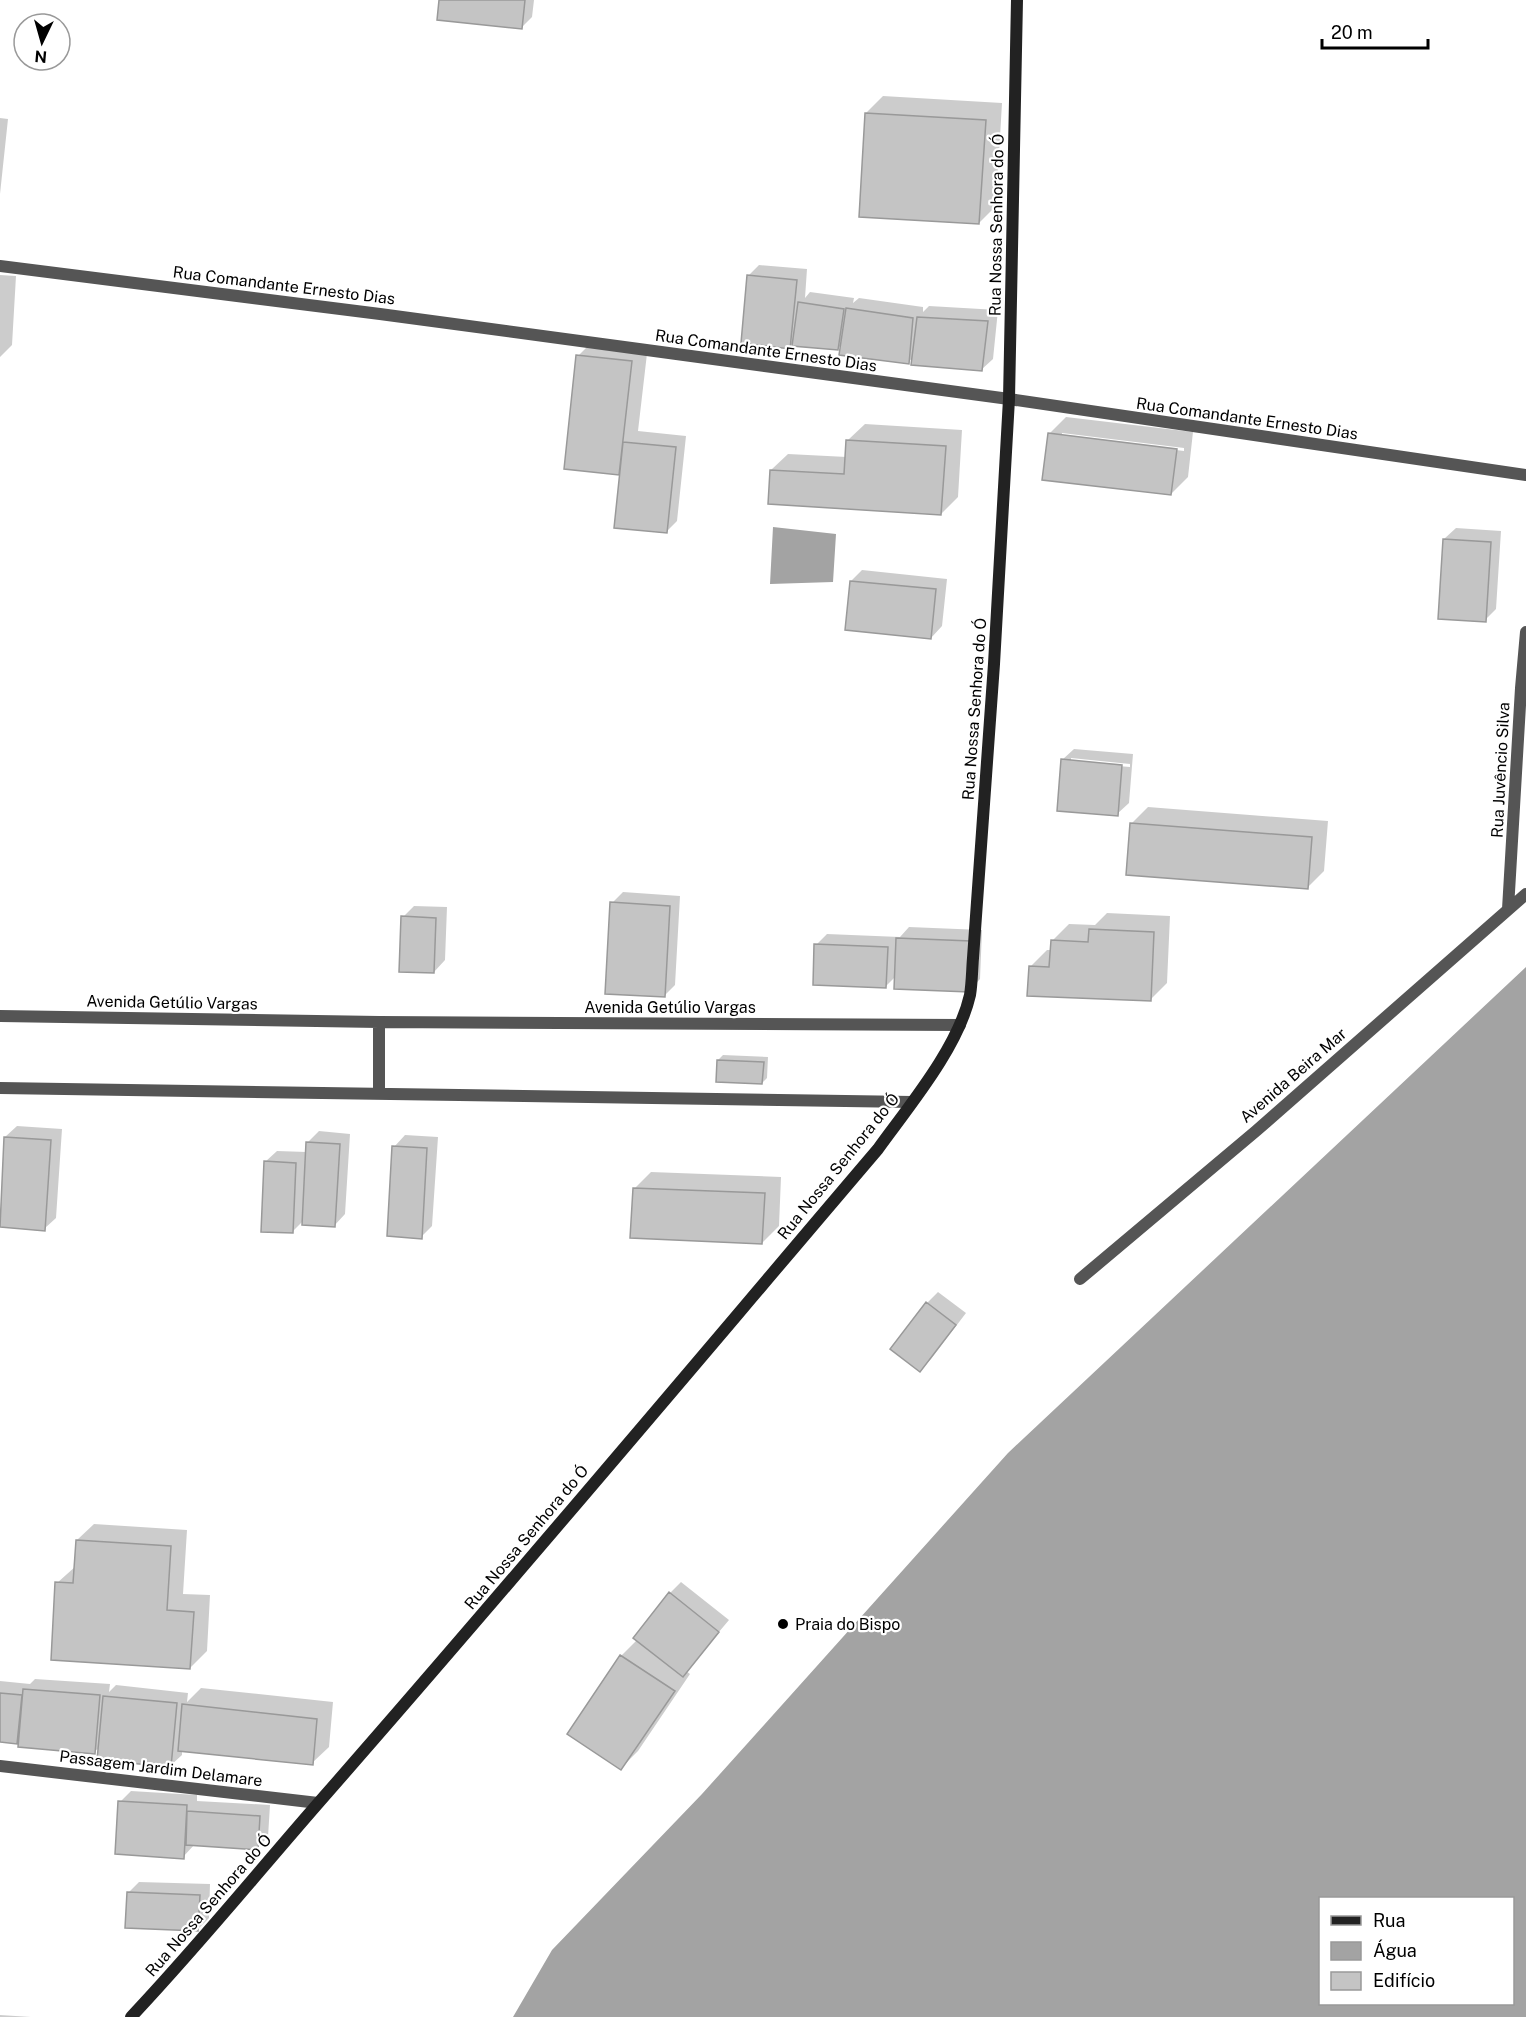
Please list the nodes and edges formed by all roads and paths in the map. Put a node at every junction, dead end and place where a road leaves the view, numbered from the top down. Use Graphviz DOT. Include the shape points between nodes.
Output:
graph roads {
  1 [pos="1017,0"];
  2 [pos="0,266"];
  3 [pos="1009,399"];
  4 [pos="1526,476"];
  5 [pos="1526,632"];
  6 [pos="1526,894"];
  7 [pos="1508,909"];
  8 [pos="0,1016"];
  9 [pos="380,1022"];
  10 [pos="960,1025"];
  11 [pos="0,1088"];
  12 [pos="379,1093"];
  13 [pos="912,1102"];
  14 [pos="1080,1279"];
  15 [pos="0,1766"];
  16 [pos="318,1803"];
  17 [pos="140,2011"];
  18 [pos="131,2017"];
  1 -- 3 [label="main road, Rua Nossa Senhora do Ó"];
  2 -- 3 [label="street, Rua Comandante Ernesto Dias"];
  3 -- 4 [label="street, Rua Comandante Ernesto Dias"];
  3 -- 10 [label="main road, Rua Nossa Senhora do Ó" via="974,958 970,994"];
  5 -- 7 [label="street, Rua Juvêncio Silva"];
  6 -- 7 [label="street, Avenida Beira Mar"];
  7 -- 14 [label="street, Avenida Beira Mar" via="1256,1131"];
  8 -- 9 [label="street, Avenida Getúlio Vargas"];
  9 -- 10 [label="street, Avenida Getúlio Vargas"];
  9 -- 12 [label="street"];
  10 -- 13 [label="main road, Rua Nossa Senhora do Ó"];
  11 -- 12 [label="street"];
  12 -- 13 [label="street"];
  13 -- 16 [label="main road, Rua Nossa Senhora do Ó" via="878,1149"];
  15 -- 16 [label="street, Passagem Jardim Delamare"];
  16 -- 17 [label="main road, Rua Nossa Senhora do Ó"];
  17 -- 18 [label="main road, Rua Nossa Senhora do Ó"];
}
